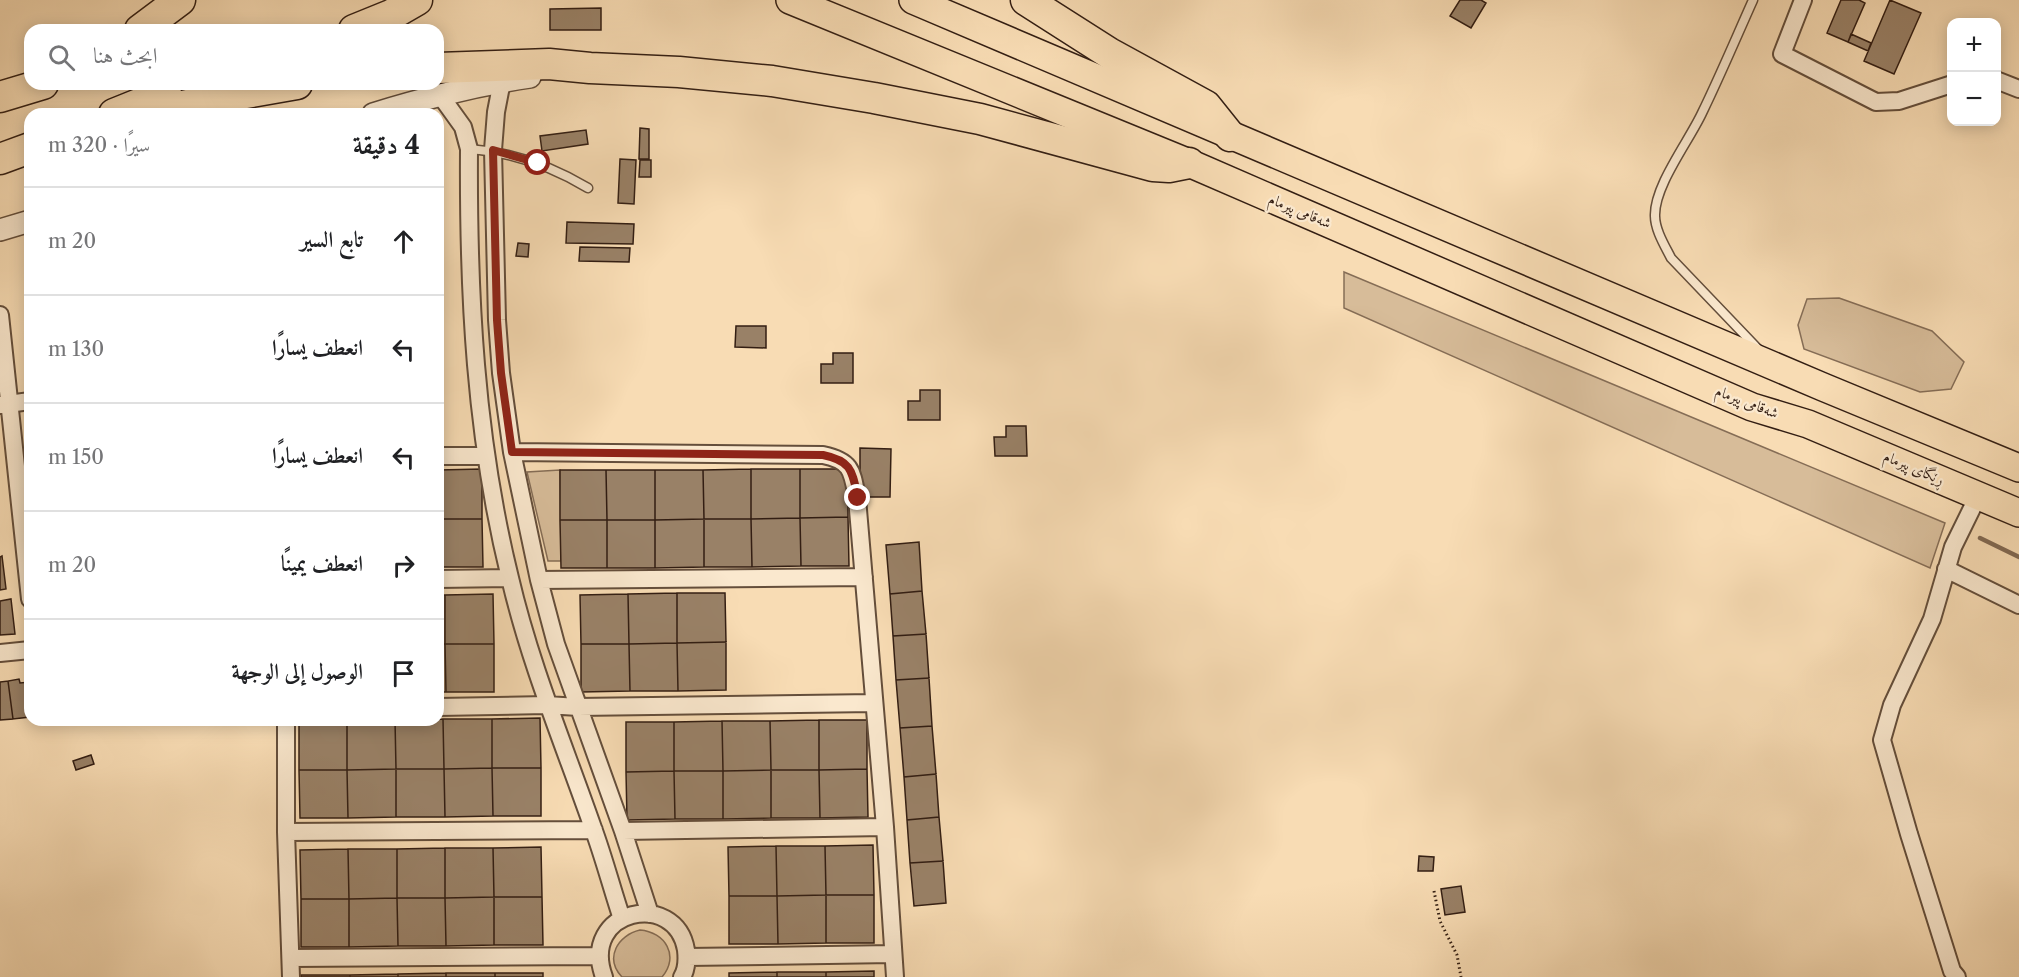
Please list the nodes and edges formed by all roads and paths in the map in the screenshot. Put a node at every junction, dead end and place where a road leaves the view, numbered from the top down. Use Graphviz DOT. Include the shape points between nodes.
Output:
graph roads {
  1 [pos="180,0"];
  2 [pos="417,0"];
  3 [pos="790,0"];
  4 [pos="913,0"];
  5 [pos="1026,0"];
  6 [pos="1753,0"];
  7 [pos="1803,0"];
  8 [pos="148,24"];
  9 [pos="369,24"];
  10 [pos="590,68"];
  11 [pos="444,81"];
  12 [pos="502,81"];
  13 [pos="444,82"];
  14 [pos="2001,82"];
  15 [pos="1947,86"];
  16 [pos="2019,89"];
  17 [pos="24,90"];
  18 [pos="175,90"];
  19 [pos="263,90"];
  20 [pos="422,90"];
  21 [pos="443,90"];
  22 [pos="0,97"];
  23 [pos="128,108"];
  24 [pos="174,108"];
  25 [pos="385,108"];
  26 [pos="1230,136"];
  27 [pos="469,149"];
  28 [pos="24,150"];
  29 [pos="493,150"];
  30 [pos="0,159"];
  31 [pos="1189,163"];
  32 [pos="588,188"];
  33 [pos="24,223"];
  34 [pos="0,230"];
  35 [pos="0,315"];
  36 [pos="1776,368"];
  37 [pos="24,402"];
  38 [pos="5,404"];
  39 [pos="1808,424"];
  40 [pos="512,452"];
  41 [pos="444,456"];
  42 [pos="486,456"];
  43 [pos="2019,468"];
  44 [pos="1978,496"];
  45 [pos="2019,513"];
  46 [pos="24,552"];
  47 [pos="1946,569"];
  48 [pos="864,577"];
  49 [pos="510,578"];
  50 [pos="444,579"];
  51 [pos="539,580"];
  52 [pos="2019,605"];
  53 [pos="24,651"];
  54 [pos="0,653"];
  55 [pos="874,703"];
  56 [pos="547,705"];
  57 [pos="444,707"];
  58 [pos="578,707"];
  59 [pos="286,726"];
  60 [pos="885,827"];
  61 [pos="594,830"];
  62 [pos="623,831"];
  63 [pos="286,832"];
  64 [pos="1434,891"];
  65 [pos="650,914"];
  66 [pos="622,919"];
  67 [pos="893,954"];
  68 [pos="598,956"];
  69 [pos="687,957"];
  70 [pos="291,958"];
  71 [pos="1954,975"];
  72 [pos="291,977"];
  73 [pos="603,977"];
  74 [pos="682,977"];
  75 [pos="895,977"];
  76 [pos="1461,977"];
  1 -- 8 [label="highway"];
  2 -- 9 [label="highway"];
  3 -- 31 [label="highway, شەقامی پیرمام"];
  4 -- 26 [label="highway"];
  5 -- 26 [label="highway" via="1109,53 1206,105"];
  6 -- 36 [label="lane" via="1703,111 1666,179 1654,218 1671,258"];
  7 -- 15 [label="street" via="1782,54 1876,102 1899,101"];
  10 -- 11 [label="highway" via="549,64"];
  10 -- 12 [label="street"];
  10 -- 31 [label="highway" via="772,81 980,119 1153,166"];
  12 -- 13 [label="street"];
  12 -- 29 [label="street"];
  14 -- 16 [label="street"];
  17 -- 22 [label="highway"];
  18 -- 23 [label="highway"];
  19 -- 24 [label="highway"];
  20 -- 25 [label="street"];
  21 -- 27 [label="street" via="463,127"];
  26 -- 36 [label="highway"];
  27 -- 29 [label="lane"];
  27 -- 42 [label="street" via="472,329"];
  28 -- 30 [label="highway"];
  29 -- 32 [label="lane" via="563,173"];
  29 -- 40 [label="street" via="497,320"];
  31 -- 39 [label="highway, شەقامی پیرمام" via="1752,406"];
  33 -- 34 [label="street"];
  35 -- 38 [label="street"];
  36 -- 43 [label="highway"];
  37 -- 38 [label="street"];
  38 -- 46 [label="street"];
  39 -- 44 [label="highway, ڕێگای پیرمام"];
  40 -- 48 [label="street" via="837,458 848,464 854,479"];
  40 -- 51 [label="street"];
  41 -- 42 [label="street"];
  42 -- 49 [label="street"];
  44 -- 45 [label="highway, ڕێگای پیرمام"];
  44 -- 47 [label="street"];
  47 -- 52 [label="street"];
  47 -- 71 [label="street" via="1932,619 1893,705 1882,740"];
  48 -- 51 [label="street"];
  48 -- 55 [label="street"];
  49 -- 50 [label="street"];
  49 -- 56 [label="street"];
  51 -- 58 [label="street"];
  53 -- 54 [label="street"];
  55 -- 58 [label="street"];
  55 -- 60 [label="street"];
  56 -- 57 [label="street"];
  56 -- 58 [label="street"];
  56 -- 61 [label="street"];
  58 -- 62 [label="street"];
  59 -- 63 [label="street"];
  60 -- 62 [label="street"];
  60 -- 67 [label="street"];
  61 -- 63 [label="street"];
  61 -- 66 [label="street"];
  62 -- 65 [label="street"];
  63 -- 70 [label="street"];
  64 -- 76 [label="path" via="1440,921 1457,955"];
  65 -- 66 [label="street"];
  65 -- 69 [label="street" via="668,921 678,931"];
  66 -- 68 [label="street" via="606,933"];
  67 -- 69 [label="street"];
  67 -- 75 [label="street"];
  68 -- 70 [label="street"];
  68 -- 73 [label="street"];
  69 -- 74 [label="street"];
  70 -- 72 [label="street"];
}
